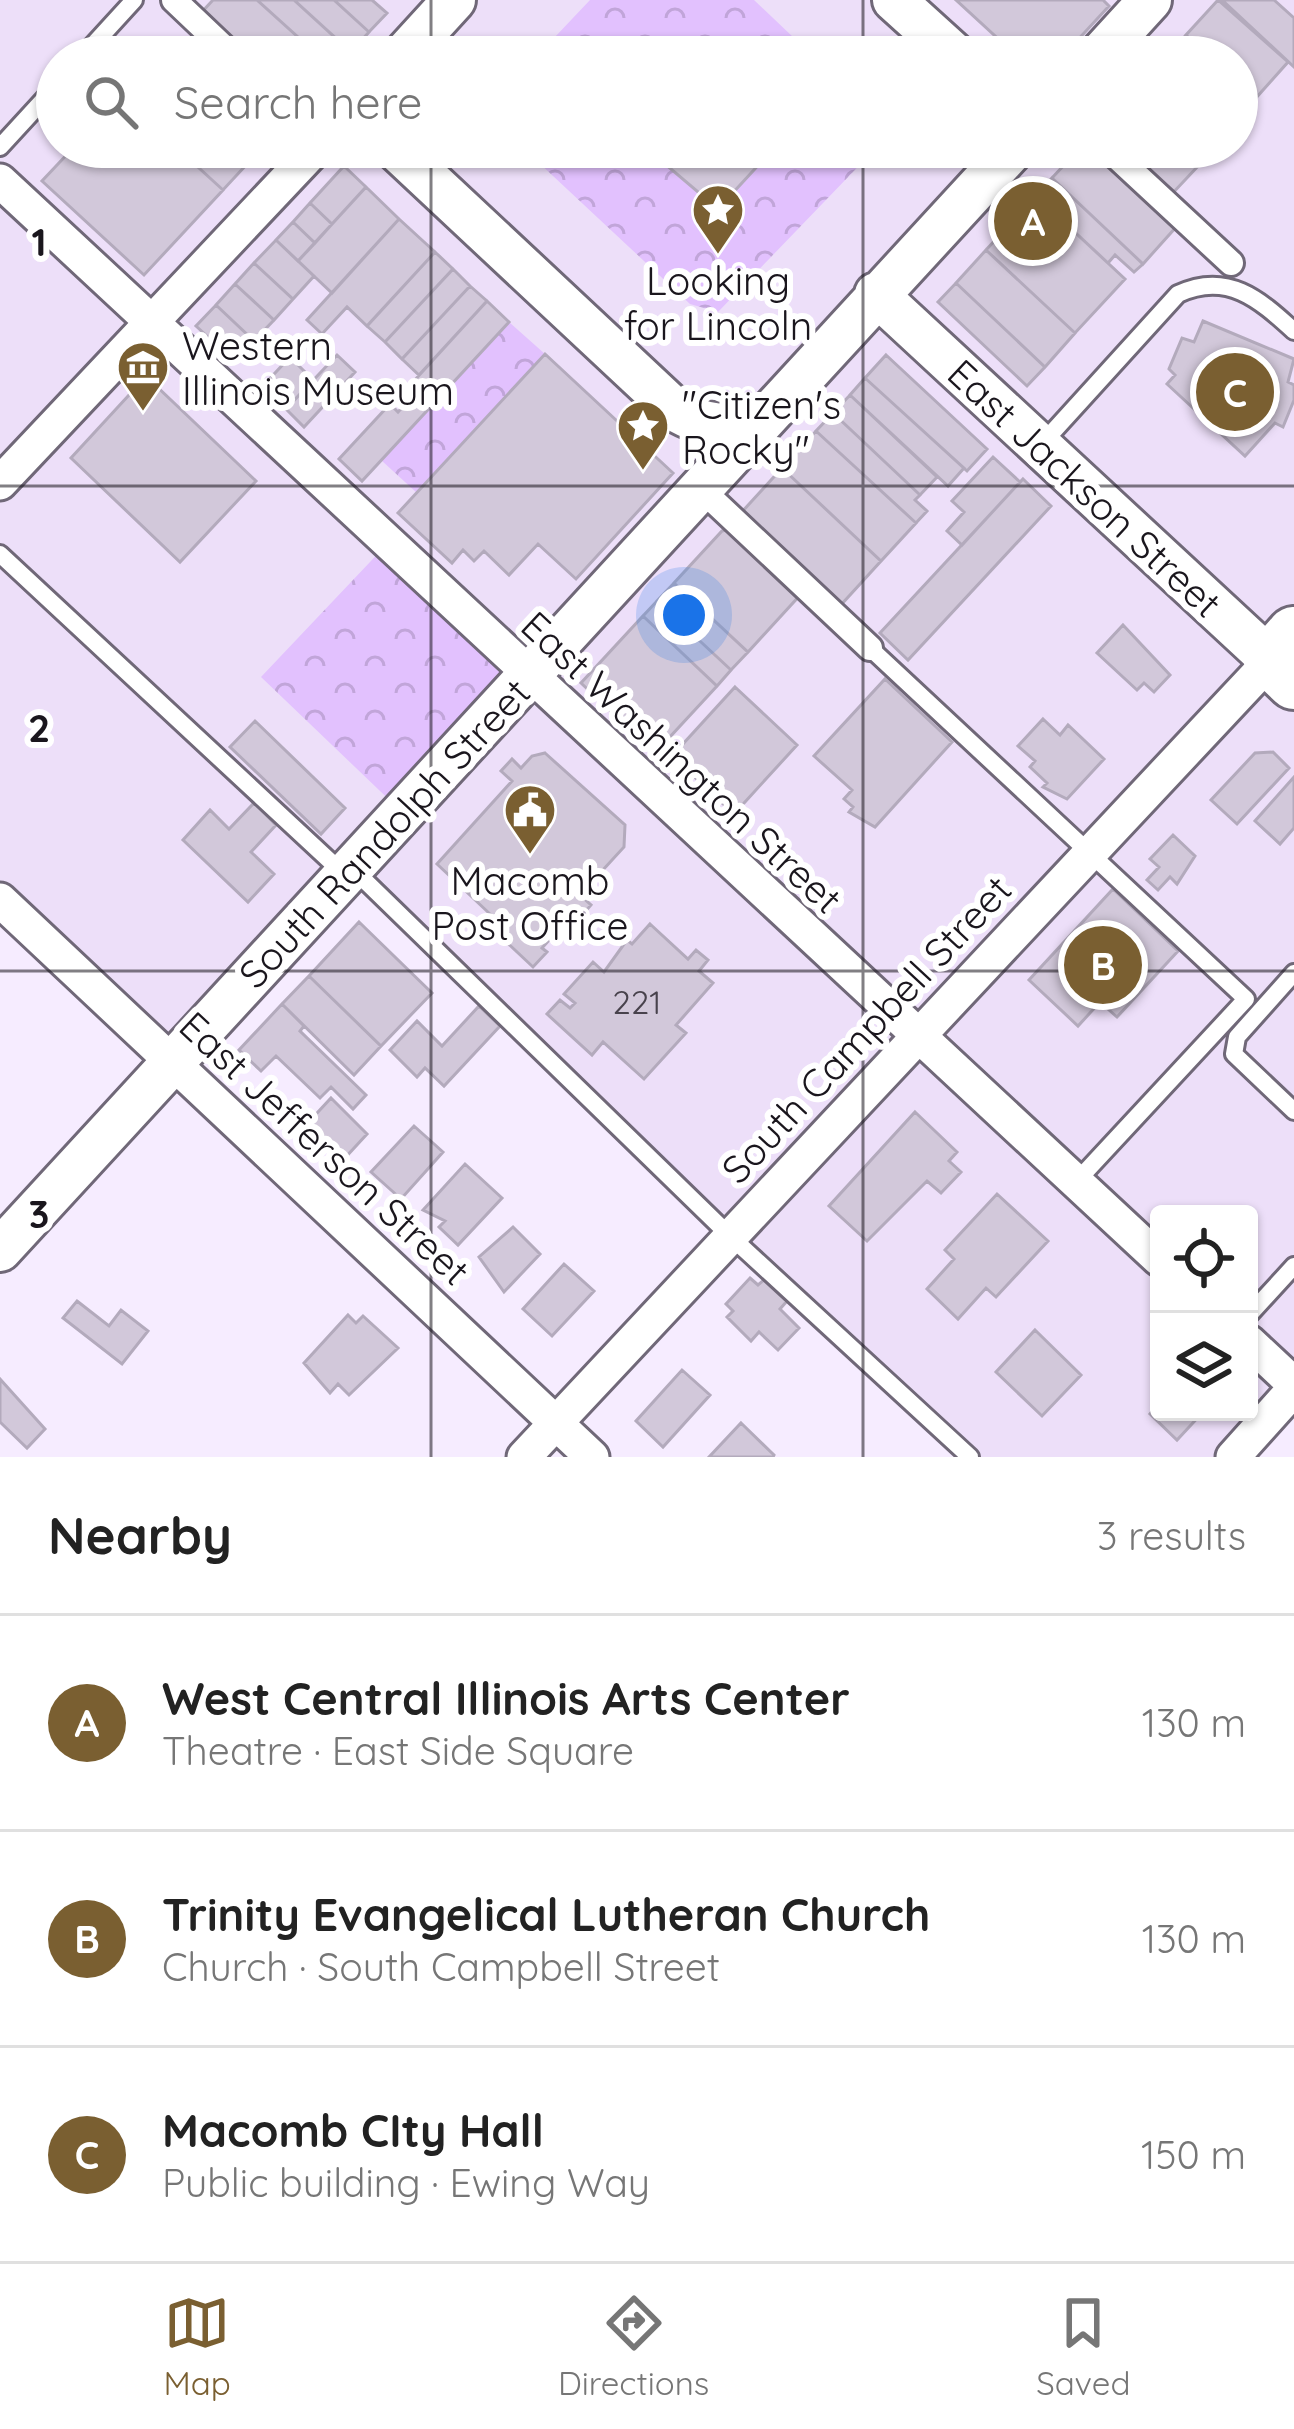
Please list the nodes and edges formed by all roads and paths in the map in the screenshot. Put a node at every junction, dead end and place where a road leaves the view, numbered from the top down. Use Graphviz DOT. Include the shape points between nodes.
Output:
graph roads {
  1 [pos="134,0"];
  2 [pos="174,0"];
  3 [pos="454,0"];
  4 [pos="894,0"];
  5 [pos="1150,0"];
  6 [pos="101,36"];
  7 [pos="212,36"];
  8 [pos="421,36"];
  9 [pos="934,36"];
  10 [pos="1117,36"];
  11 [pos="36,108"];
  12 [pos="0,147"];
  13 [pos="297,168"];
  14 [pos="416,168"];
  15 [pos="991,168"];
  16 [pos="1129,168"];
  17 [pos="0,181"];
  18 [pos="1231,263"];
  19 [pos="876,293"];
  20 [pos="153,320"];
  21 [pos="1294,331"];
  22 [pos="766,415"];
  23 [pos="1040,447"];
  24 [pos="0,483"];
  25 [pos="700,488"];
  26 [pos="0,554"];
  27 [pos="870,647"];
  28 [pos="1286,659"];
  29 [pos="528,677"];
  30 [pos="1089,852"];
  31 [pos="349,872"];
  32 [pos="0,900"];
  33 [pos="1294,974"];
  34 [pos="916,1035"];
  35 [pos="174,1063"];
  36 [pos="1294,1111"];
  37 [pos="1076,1182"];
  38 [pos="730,1236"];
  39 [pos="0,1250"];
  40 [pos="1150,1251"];
  41 [pos="1294,1266"];
  42 [pos="1251,1313"];
  43 [pos="1258,1351"];
  44 [pos="1294,1387"];
  45 [pos="556,1423"];
  46 [pos="524,1457"];
  47 [pos="592,1457"];
  48 [pos="970,1457"];
  49 [pos="1233,1457"];
  1 -- 6 [label="lane"];
  2 -- 7 [label="street"];
  3 -- 8 [label="street"];
  4 -- 9 [label="street"];
  5 -- 10 [label="street"];
  11 -- 12 [label="lane"];
  13 -- 20 [label="street"];
  14 -- 22 [label="street" via="674,409 709,425"];
  15 -- 19 [label="street, South Randolph Street"];
  16 -- 18 [label="street"];
  17 -- 20 [label="street, East Washington Street"];
  19 -- 22 [label="street, South Randolph Street"];
  19 -- 23 [label="street, East Jackson Street"];
  20 -- 24 [label="street"];
  20 -- 29 [label="street, East Washington Street"];
  21 -- 23 [label="lane" via="1250,292 1193,286 1178,293"];
  22 -- 25 [label="street, South Randolph Street"];
  23 -- 28 [label="street, East Jackson Street"];
  25 -- 27 [label="street"];
  25 -- 29 [label="street, South Randolph Street"];
  26 -- 31 [label="lane"];
  27 -- 30 [label="lane"];
  28 -- 30 [label="street, South Campbell Street"];
  29 -- 31 [label="street, South Randolph Street"];
  29 -- 34 [label="street, East Washington Street"];
  30 -- 34 [label="street, South Campbell Street"];
  30 -- 37 [label="lane" via="1246,999"];
  31 -- 35 [label="street, South Randolph Street"];
  31 -- 38 [label="lane"];
  32 -- 35 [label="street, East Jefferson Street"];
  33 -- 36 [label="lane" via="1237,1037 1234,1054"];
  34 -- 37 [label="street, East Washington Street"];
  34 -- 38 [label="street, South Campbell Street"];
  35 -- 39 [label="street, South Randolph Street"];
  35 -- 45 [label="street, East Jefferson Street"];
  37 -- 40 [label="street, East Washington Street"];
  38 -- 45 [label="street, South Campbell Street"];
  38 -- 48 [label="lane"];
  41 -- 42 [label="lane"];
  43 -- 44 [label="street"];
  44 -- 49 [label="street"];
  45 -- 46 [label="street, South Campbell Street"];
  45 -- 47 [label="street, East Jefferson Street"];
}
